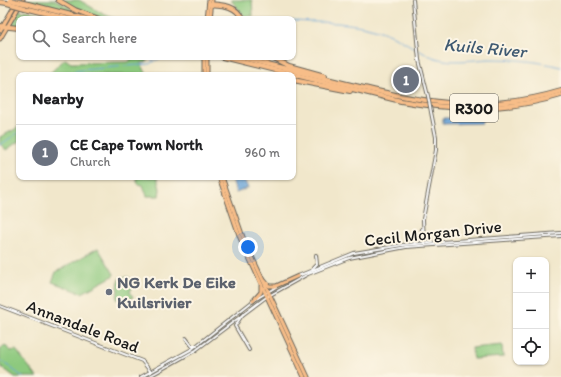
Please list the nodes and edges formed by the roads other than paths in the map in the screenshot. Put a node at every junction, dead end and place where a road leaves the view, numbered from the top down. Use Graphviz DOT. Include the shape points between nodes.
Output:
graph roads {
  1 [pos="18,0"];
  2 [pos="23,0"];
  3 [pos="58,0"];
  4 [pos="413,0"];
  5 [pos="0,2"];
  6 [pos="8,2"];
  7 [pos="211,2"];
  8 [pos="27,6"];
  9 [pos="59,16"];
  10 [pos="72,16"];
  11 [pos="91,16"];
  12 [pos="209,16"];
  13 [pos="241,16"];
  14 [pos="2,28"];
  15 [pos="16,28"];
  16 [pos="0,40"];
  17 [pos="206,60"];
  18 [pos="235,60"];
  19 [pos="250,60"];
  20 [pos="277,60"];
  21 [pos="206,72"];
  22 [pos="285,72"];
  23 [pos="296,72"];
  24 [pos="296,72"];
  25 [pos="296,74"];
  26 [pos="296,81"];
  27 [pos="561,91"];
  28 [pos="561,95"];
  29 [pos="387,96"];
  30 [pos="220,180"];
  31 [pos="223,180"];
  32 [pos="423,224"];
  33 [pos="561,235"];
  34 [pos="411,244"];
  35 [pos="424,244"];
  36 [pos="316,255"];
  37 [pos="253,258"];
  38 [pos="305,272"];
  39 [pos="256,273"];
  40 [pos="298,276"];
  41 [pos="268,294"];
  42 [pos="253,301"];
  43 [pos="0,306"];
  44 [pos="244,313"];
  45 [pos="186,338"];
  46 [pos="197,346"];
  47 [pos="249,350"];
  48 [pos="152,373"];
  49 [pos="141,377"];
  50 [pos="148,377"];
  51 [pos="304,377"];
  52 [pos="308,377"];
  1 -- 14 [label="main road"];
  2 -- 14 [label="main road"];
  3 -- 11 [label="highway"];
  4 -- 32 [label="street, bridge" via="418,53 436,137"];
  5 -- 6 [label="highway"];
  6 -- 8 [label="highway, bridge"];
  7 -- 12 [label="main road"];
  7 -- 13 [label="highway" via="229,7 239,12"];
  8 -- 9 [label="highway"];
  8 -- 10 [label="highway"];
  14 -- 15 [label="highway"];
  14 -- 16 [label="main road"];
  17 -- 21 [label="main road"];
  18 -- 22 [label="highway, R300"];
  19 -- 23 [label="highway, R300"];
  20 -- 29 [label="highway"];
  24 -- 29 [label="highway, R300"];
  25 -- 29 [label="highway, R300"];
  26 -- 29 [label="highway"];
  27 -- 29 [label="highway, R300" via="514,101 472,104"];
  28 -- 29 [label="highway, R300" via="514,105 472,108 425,105"];
  30 -- 39 [label="main road" via="234,225"];
  31 -- 37 [label="main road" via="234,216"];
  32 -- 34 [label="street" via="420,239"];
  32 -- 35 [label="street"];
  33 -- 35 [label="street, Cecil Morgan Drive"];
  34 -- 35 [label="street, Cecil Morgan Drive"];
  34 -- 38 [label="street, Cecil Morgan Drive" via="354,253"];
  35 -- 41 [label="street, Cecil Morgan Drive" via="352,257 308,274"];
  36 -- 38 [label="street" via="316,265"];
  37 -- 40 [label="main road" via="269,286 276,286"];
  37 -- 41 [label="main road"];
  38 -- 40 [label="street, Cecil Morgan Drive"];
  39 -- 41 [label="main road"];
  39 -- 42 [label="main road" via="261,291"];
  40 -- 41 [label="street, Cecil Morgan Drive"];
  41 -- 42 [label="street"];
  41 -- 44 [label="street"];
  41 -- 51 [label="main road"];
  41 -- 52 [label="main road"];
  42 -- 46 [label="street"];
  43 -- 48 [label="street, Annandale Road" via="142,361"];
  44 -- 47 [label="street" via="235,326"];
  44 -- 48 [label="street" via="196,350"];
  45 -- 46 [label="street" via="192,346"];
  46 -- 48 [label="street"];
  48 -- 49 [label="street"];
  48 -- 50 [label="street"];
}
